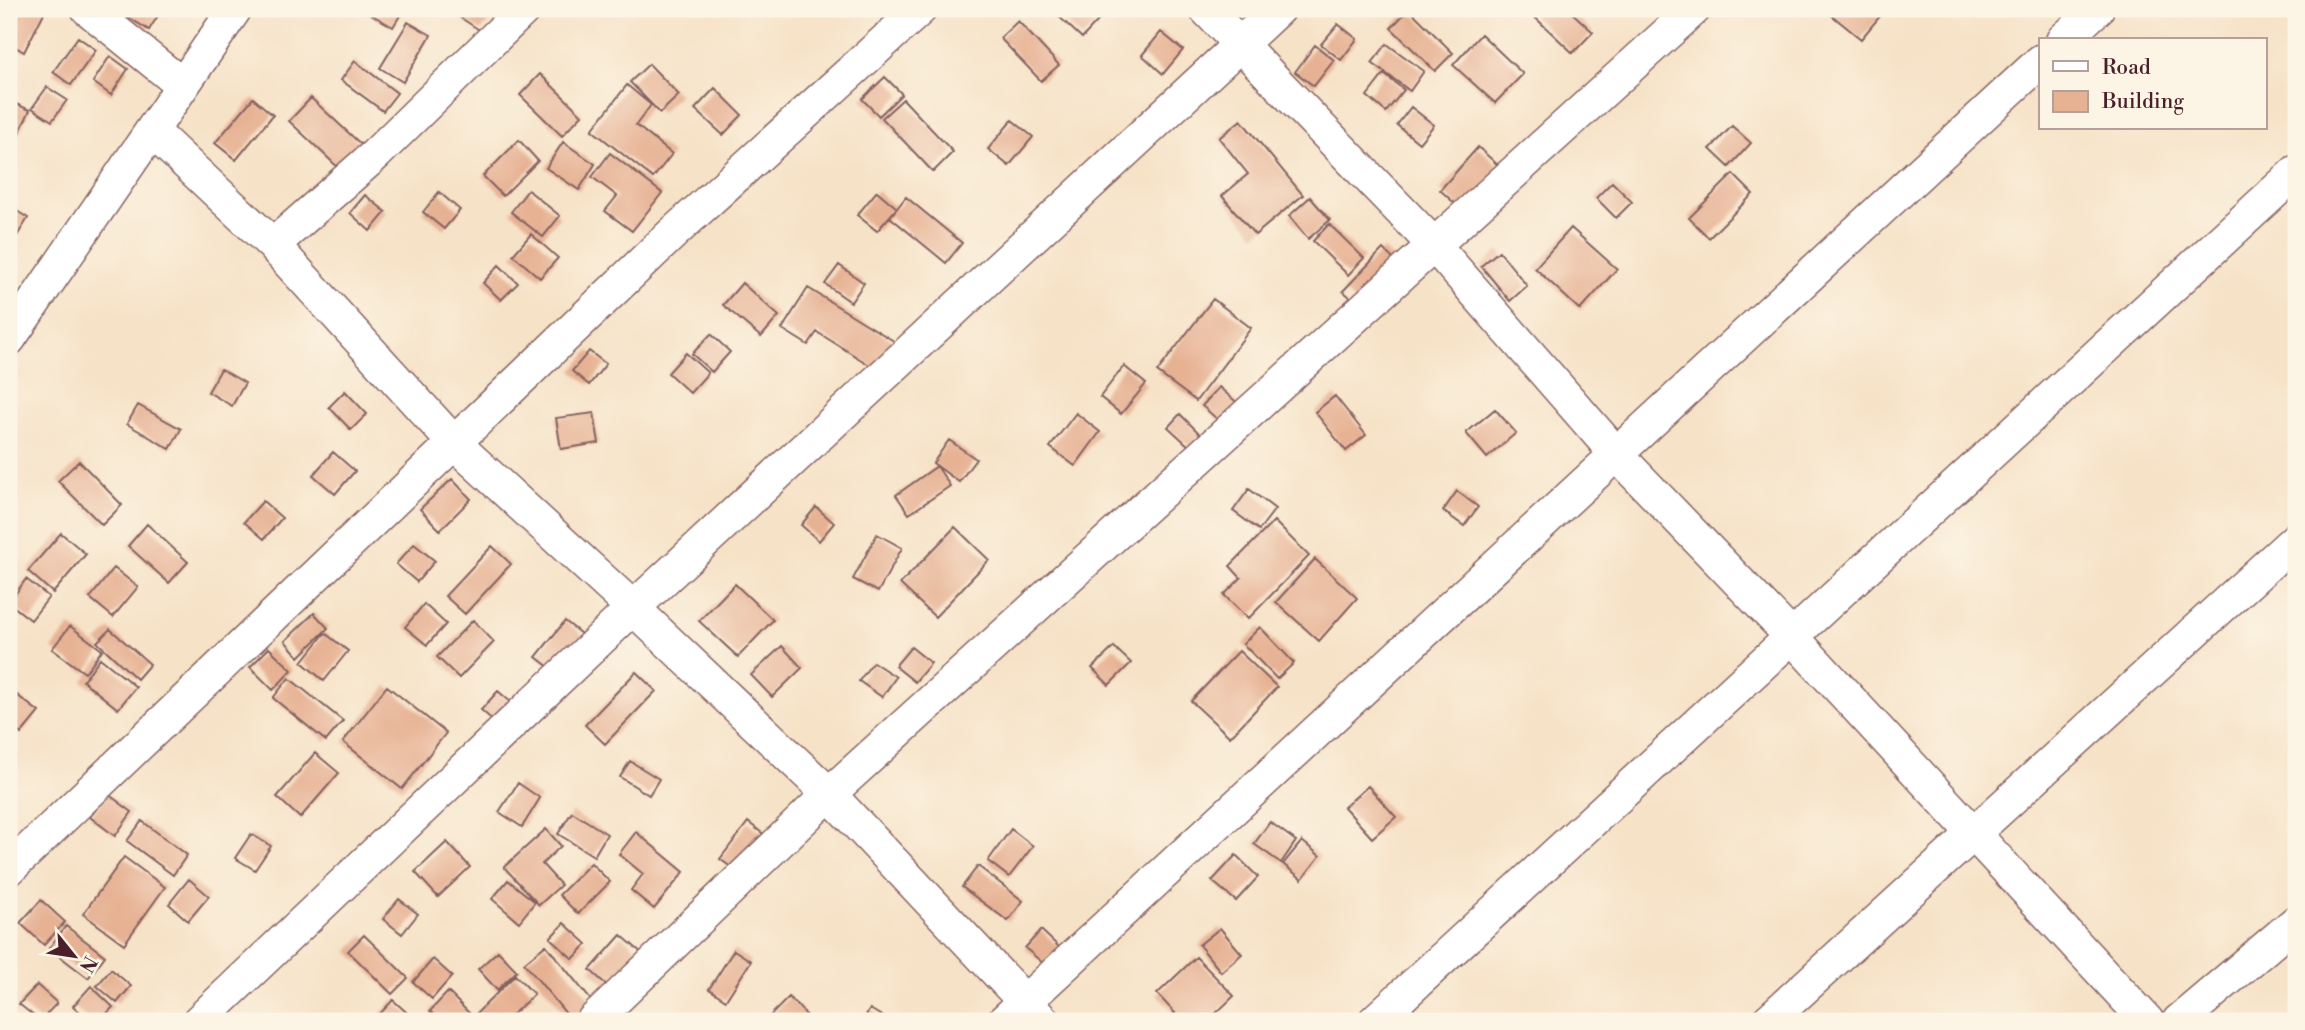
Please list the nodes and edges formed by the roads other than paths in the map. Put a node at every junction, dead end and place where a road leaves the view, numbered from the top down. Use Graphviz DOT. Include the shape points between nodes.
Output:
graph roads {
  1 [pos="88,9"];
  2 [pos="234,9"];
  3 [pos="524,9"];
  4 [pos="920,9"];
  5 [pos="1206,9"];
  6 [pos="1278,9"];
  7 [pos="1694,9"];
  8 [pos="2097,9"];
  9 [pos="2065,38"];
  10 [pos="1238,45"];
  11 [pos="2039,63"];
  12 [pos="181,84"];
  13 [pos="152,131"];
  14 [pos="2296,172"];
  15 [pos="1433,244"];
  16 [pos="273,246"];
  17 [pos="9,339"];
  18 [pos="455,444"];
  19 [pos="1617,455"];
  20 [pos="2296,539"];
  21 [pos="634,608"];
  22 [pos="1792,638"];
  23 [pos="829,794"];
  24 [pos="1972,833"];
  25 [pos="9,869"];
  26 [pos="2296,922"];
  27 [pos="1024,1015"];
  28 [pos="199,1021"];
  29 [pos="593,1021"];
  30 [pos="1375,1021"];
  31 [pos="1768,1021"];
  32 [pos="2147,1021"];
  33 [pos="2179,1021"];
  1 -- 12 [label="street"];
  2 -- 12 [label="street"];
  3 -- 16 [label="street" via="375,155"];
  4 -- 18 [label="street" via="671,235"];
  5 -- 10 [label="street"];
  6 -- 10 [label="street"];
  7 -- 15 [label="street"];
  8 -- 9 [label="street"];
  10 -- 15 [label="street"];
  10 -- 21 [label="street"];
  11 -- 19 [label="street"];
  12 -- 13 [label="street"];
  13 -- 16 [label="street"];
  13 -- 17 [label="street"];
  14 -- 22 [label="street"];
  15 -- 19 [label="street"];
  15 -- 23 [label="street"];
  16 -- 18 [label="street"];
  18 -- 21 [label="street"];
  18 -- 25 [label="street"];
  19 -- 22 [label="street"];
  19 -- 27 [label="street"];
  20 -- 24 [label="street"];
  21 -- 23 [label="street"];
  21 -- 28 [label="street"];
  22 -- 24 [label="street"];
  22 -- 30 [label="street"];
  23 -- 27 [label="street"];
  23 -- 29 [label="street"];
  24 -- 31 [label="street"];
  24 -- 32 [label="street"];
  26 -- 33 [label="street"];
}
